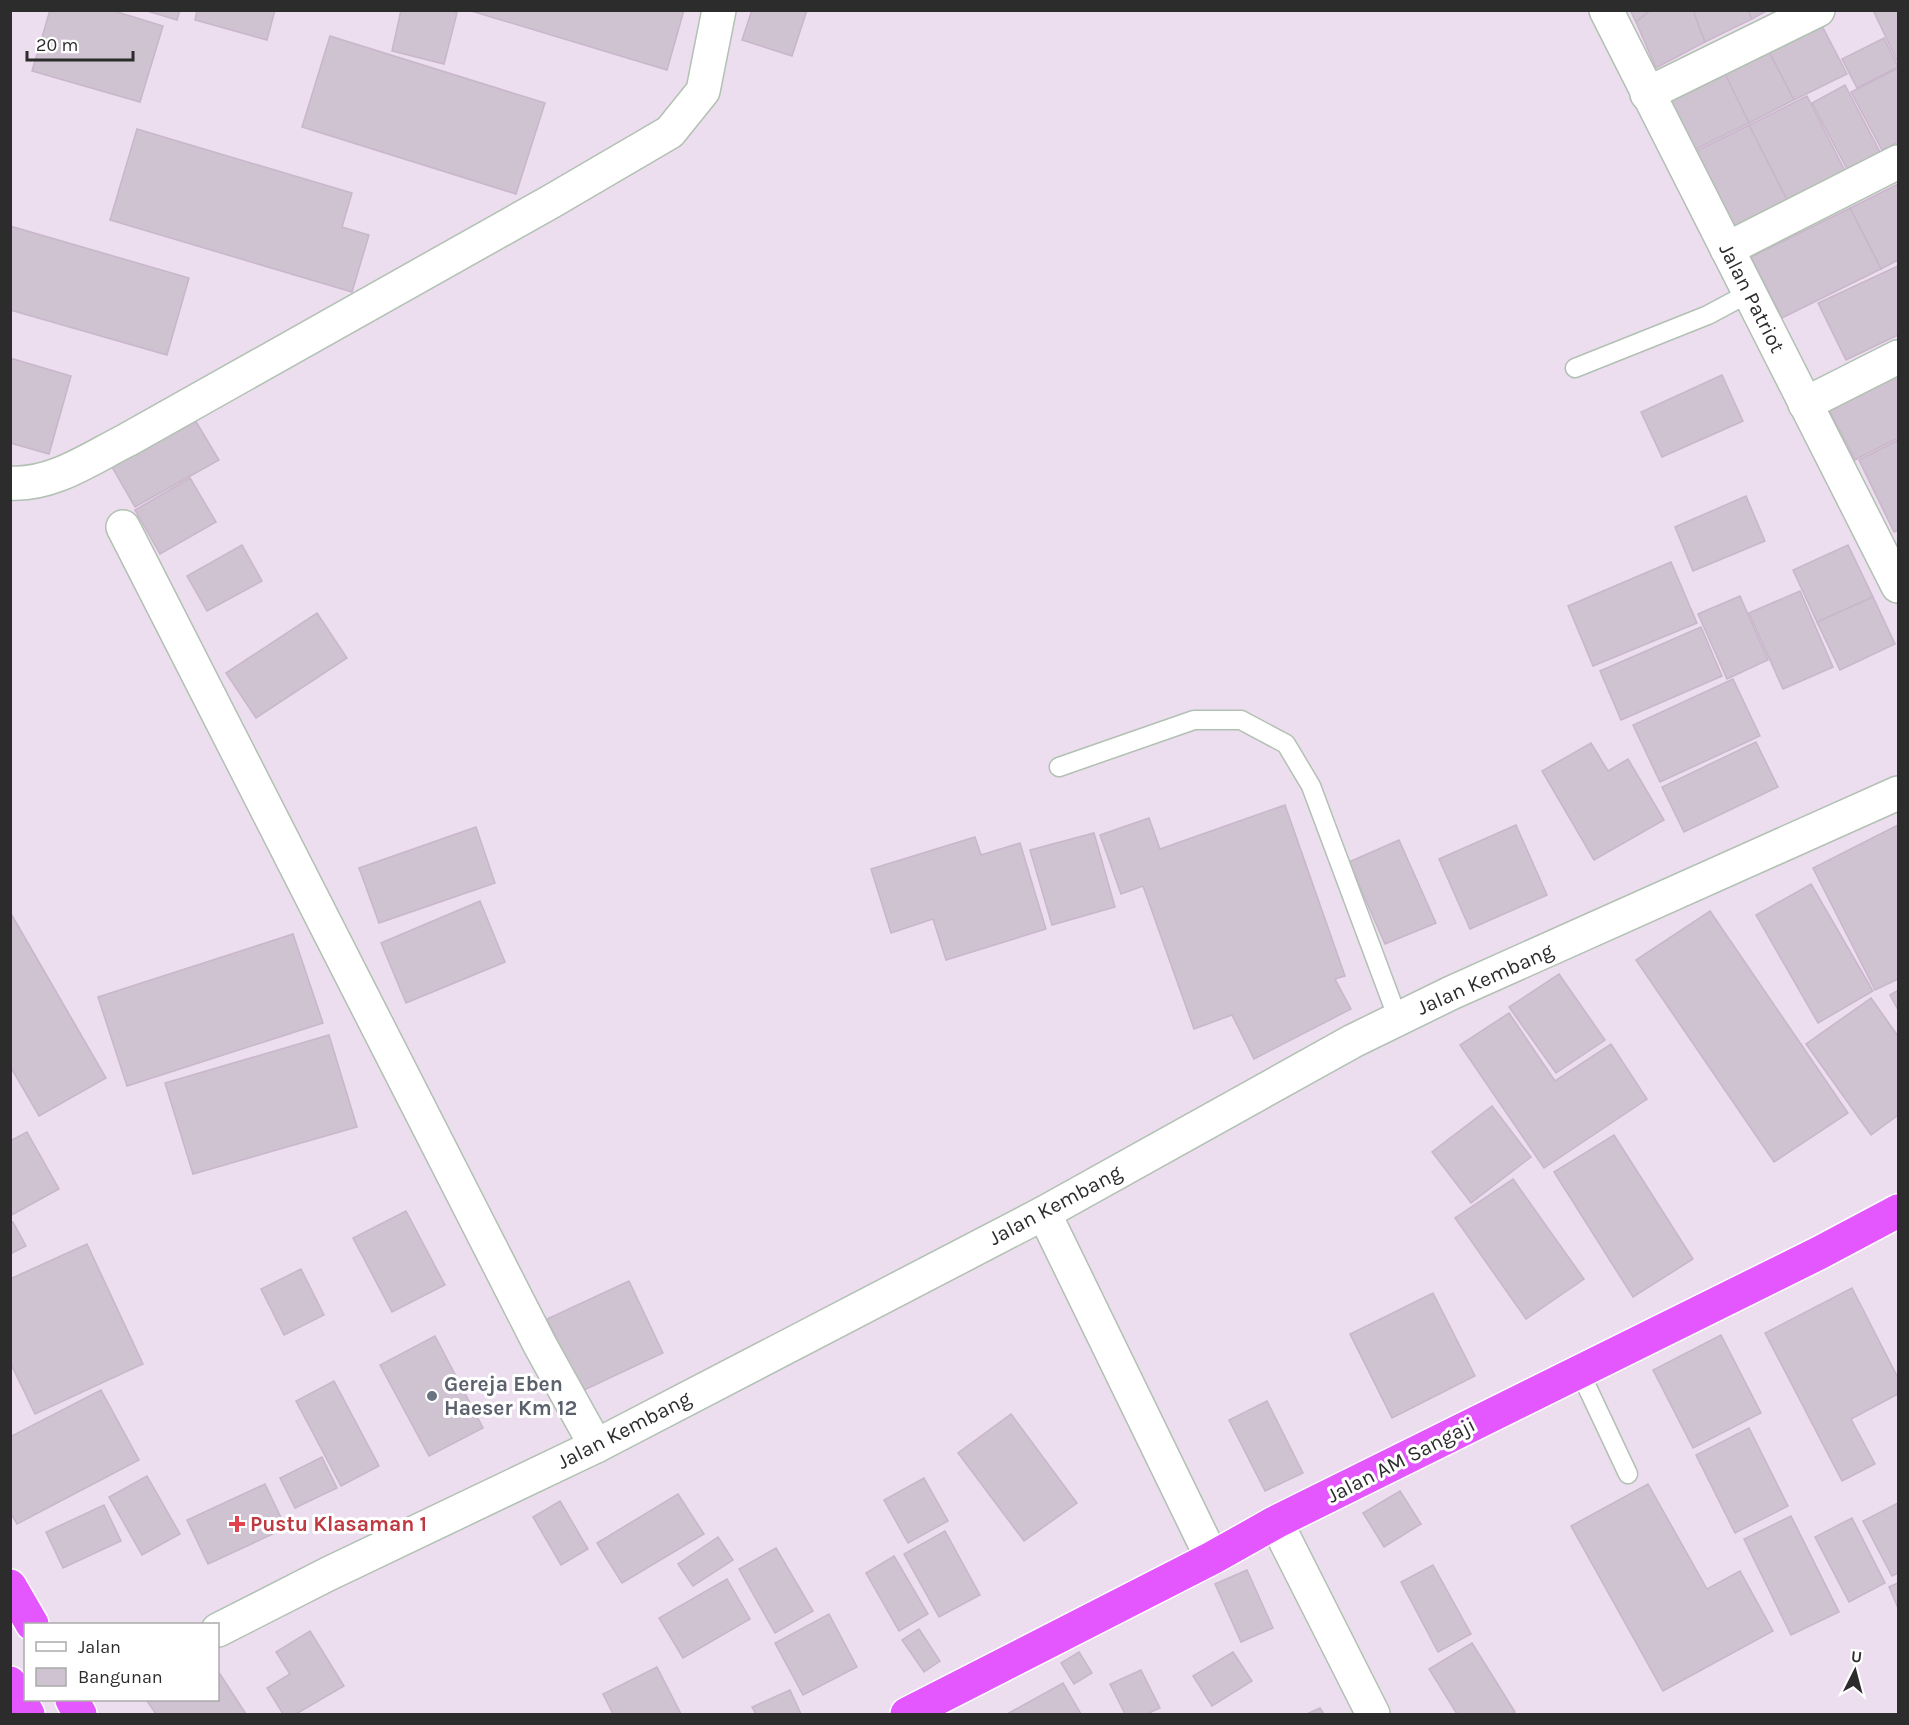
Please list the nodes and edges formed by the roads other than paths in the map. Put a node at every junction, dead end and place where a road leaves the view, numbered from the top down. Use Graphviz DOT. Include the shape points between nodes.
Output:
graph roads {
  1 [pos="719,10"];
  2 [pos="1606,10"];
  3 [pos="1818,10"];
  4 [pos="1647,94"];
  5 [pos="1899,162"];
  6 [pos="1727,249"];
  7 [pos="1749,293"];
  8 [pos="1899,357"];
  9 [pos="1575,369"];
  10 [pos="1805,404"];
  11 [pos="10,483"];
  12 [pos="123,527"];
  13 [pos="1889,546"];
  14 [pos="1899,586"];
  15 [pos="1059,767"];
  16 [pos="1899,793"];
  17 [pos="1398,1019"];
  18 [pos="1899,1211"];
  19 [pos="1044,1213"];
  20 [pos="1579,1371"];
  21 [pos="596,1446"];
  22 [pos="1628,1474"];
  23 [pos="1276,1522"];
  24 [pos="1212,1558"];
  25 [pos="10,1586"];
  26 [pos="31,1623"];
  27 [pos="219,1629"];
  28 [pos="10,1683"];
  29 [pos="28,1714"];
  30 [pos="907,1714"];
  31 [pos="1373,1714"];
  1 -- 11 [label="street" via="703,91 670,132 127,440 64,473"];
  2 -- 4 [label="street, Jalan Patriot"];
  3 -- 4 [label="street"];
  4 -- 6 [label="street, Jalan Patriot"];
  5 -- 6 [label="street"];
  6 -- 7 [label="street, Jalan Patriot"];
  7 -- 9 [label="lane" via="1708,315"];
  7 -- 10 [label="street, Jalan Patriot"];
  8 -- 10 [label="street"];
  10 -- 13 [label="street, Jalan Patriot"];
  12 -- 21 [label="street" via="540,1345"];
  13 -- 14 [label="street, Jalan Patriot"];
  15 -- 17 [label="lane" via="1194,720 1241,720 1286,744 1311,786"];
  16 -- 17 [label="street, Jalan Kembang"];
  17 -- 19 [label="street, Jalan Kembang"];
  18 -- 20 [label="highway, Jalan AM Sangaji"];
  19 -- 21 [label="street, Jalan Kembang"];
  19 -- 24 [label="street"];
  20 -- 22 [label="lane"];
  20 -- 23 [label="highway, Jalan AM Sangaji"];
  21 -- 27 [label="street, Jalan Kembang"];
  23 -- 24 [label="highway, Jalan AM Sangaji"];
  23 -- 31 [label="street"];
  24 -- 30 [label="highway, Jalan AM Sangaji"];
  25 -- 26 [label="highway"];
  28 -- 29 [label="highway"];
}
